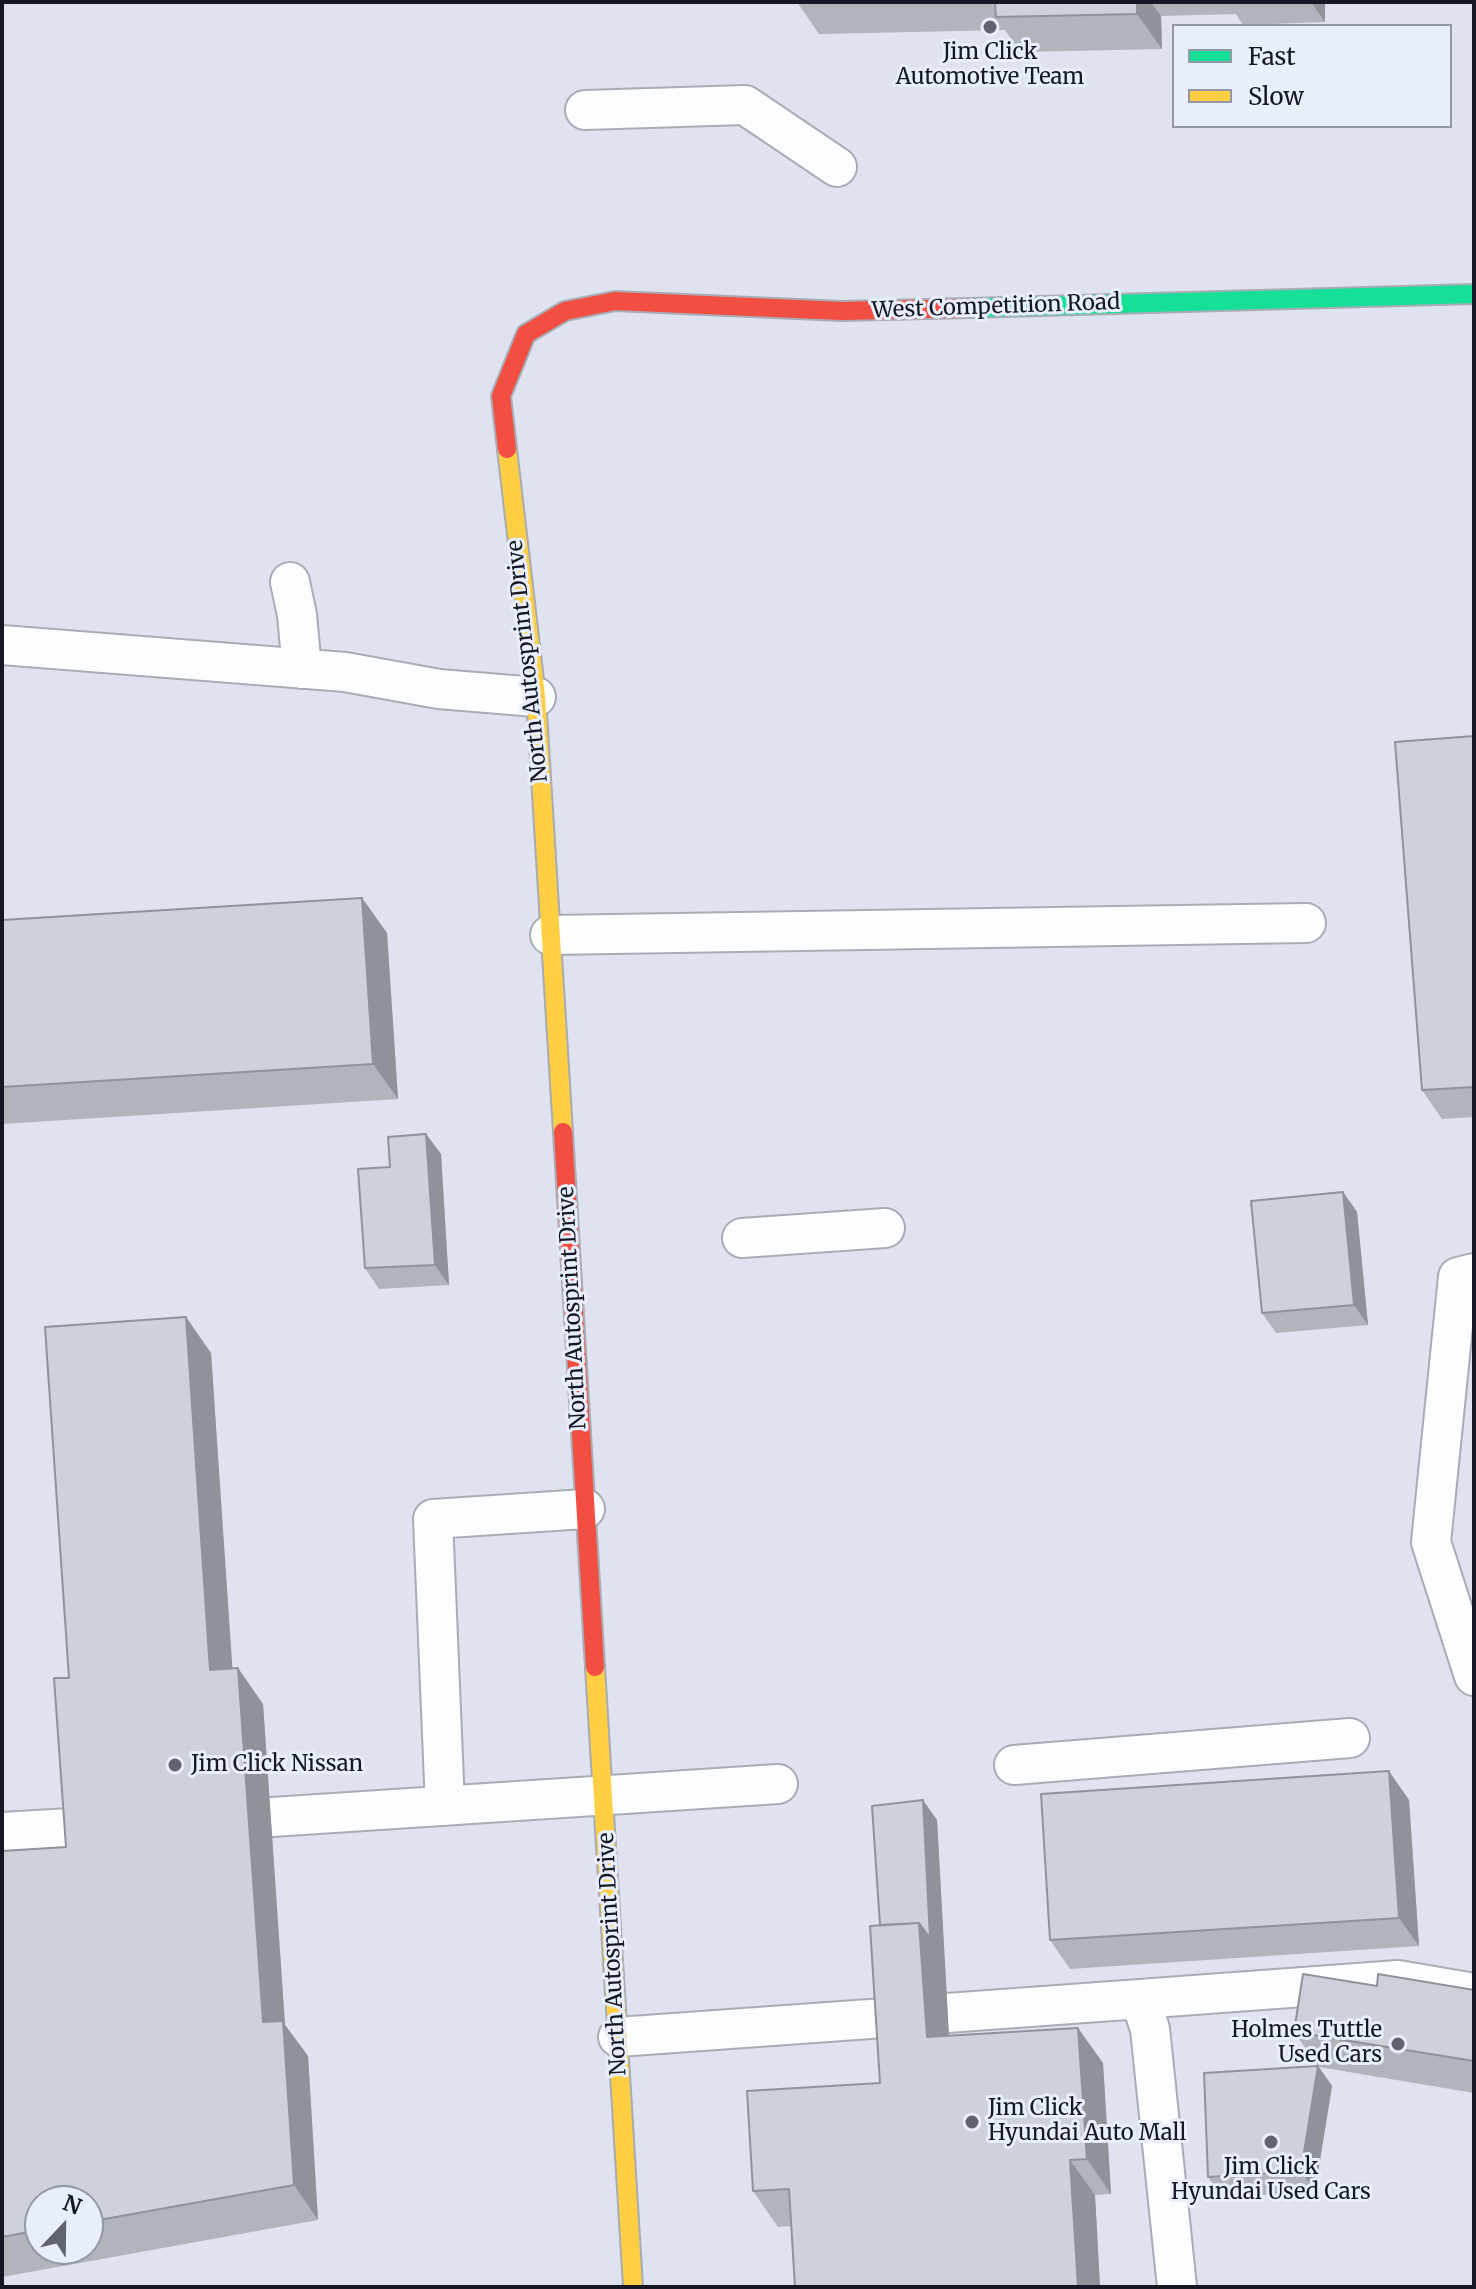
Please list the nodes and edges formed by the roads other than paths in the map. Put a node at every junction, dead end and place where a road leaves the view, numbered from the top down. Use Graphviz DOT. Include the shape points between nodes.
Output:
graph roads {
  1 [pos="585,110"];
  2 [pos="837,167"];
  3 [pos="1474,294"];
  4 [pos="526,334"];
  5 [pos="290,582"];
  6 [pos="2,645"];
  7 [pos="302,669"];
  8 [pos="536,697"];
  9 [pos="1306,923"];
  10 [pos="550,935"];
  11 [pos="885,1228"];
  12 [pos="742,1238"];
  13 [pos="1474,1273"];
  14 [pos="585,1509"];
  15 [pos="1474,1676"];
  16 [pos="1350,1738"];
  17 [pos="1014,1765"];
  18 [pos="778,1784"];
  19 [pos="603,1797"];
  20 [pos="445,1806"];
  21 [pos="272,1817"];
  22 [pos="87,1827"];
  23 [pos="2,1832"];
  24 [pos="1473,1987"];
  25 [pos="947,2013"];
  26 [pos="1145,2014"];
  27 [pos="898,2017"];
  28 [pos="618,2037"];
  29 [pos="633,2287"];
  30 [pos="1177,2287"];
  1 -- 2 [label="lane" via="745,105"];
  3 -- 4 [label="street, West Competition Road" via="842,311 615,301 565,311"];
  4 -- 8 [label="street, North Autosprint Drive" via="501,396"];
  5 -- 7 [label="lane"];
  6 -- 7 [label="lane"];
  7 -- 8 [label="lane"];
  8 -- 10 [label="street, North Autosprint Drive"];
  9 -- 10 [label="lane"];
  10 -- 14 [label="street, North Autosprint Drive"];
  11 -- 12 [label="lane"];
  13 -- 15 [label="lane" via="1458,1277 1431,1542"];
  14 -- 19 [label="street, North Autosprint Drive"];
  14 -- 20 [label="lane" via="433,1519"];
  16 -- 17 [label="lane"];
  18 -- 19 [label="lane"];
  19 -- 20 [label="lane"];
  19 -- 28 [label="street, North Autosprint Drive"];
  20 -- 21 [label="lane"];
  22 -- 23 [label="lane"];
  24 -- 26 [label="lane" via="1398,1980"];
  25 -- 26 [label="lane" via="1024,2023"];
  26 -- 30 [label="lane"];
  27 -- 28 [label="lane"];
  28 -- 29 [label="street, North Autosprint Drive"];
}
